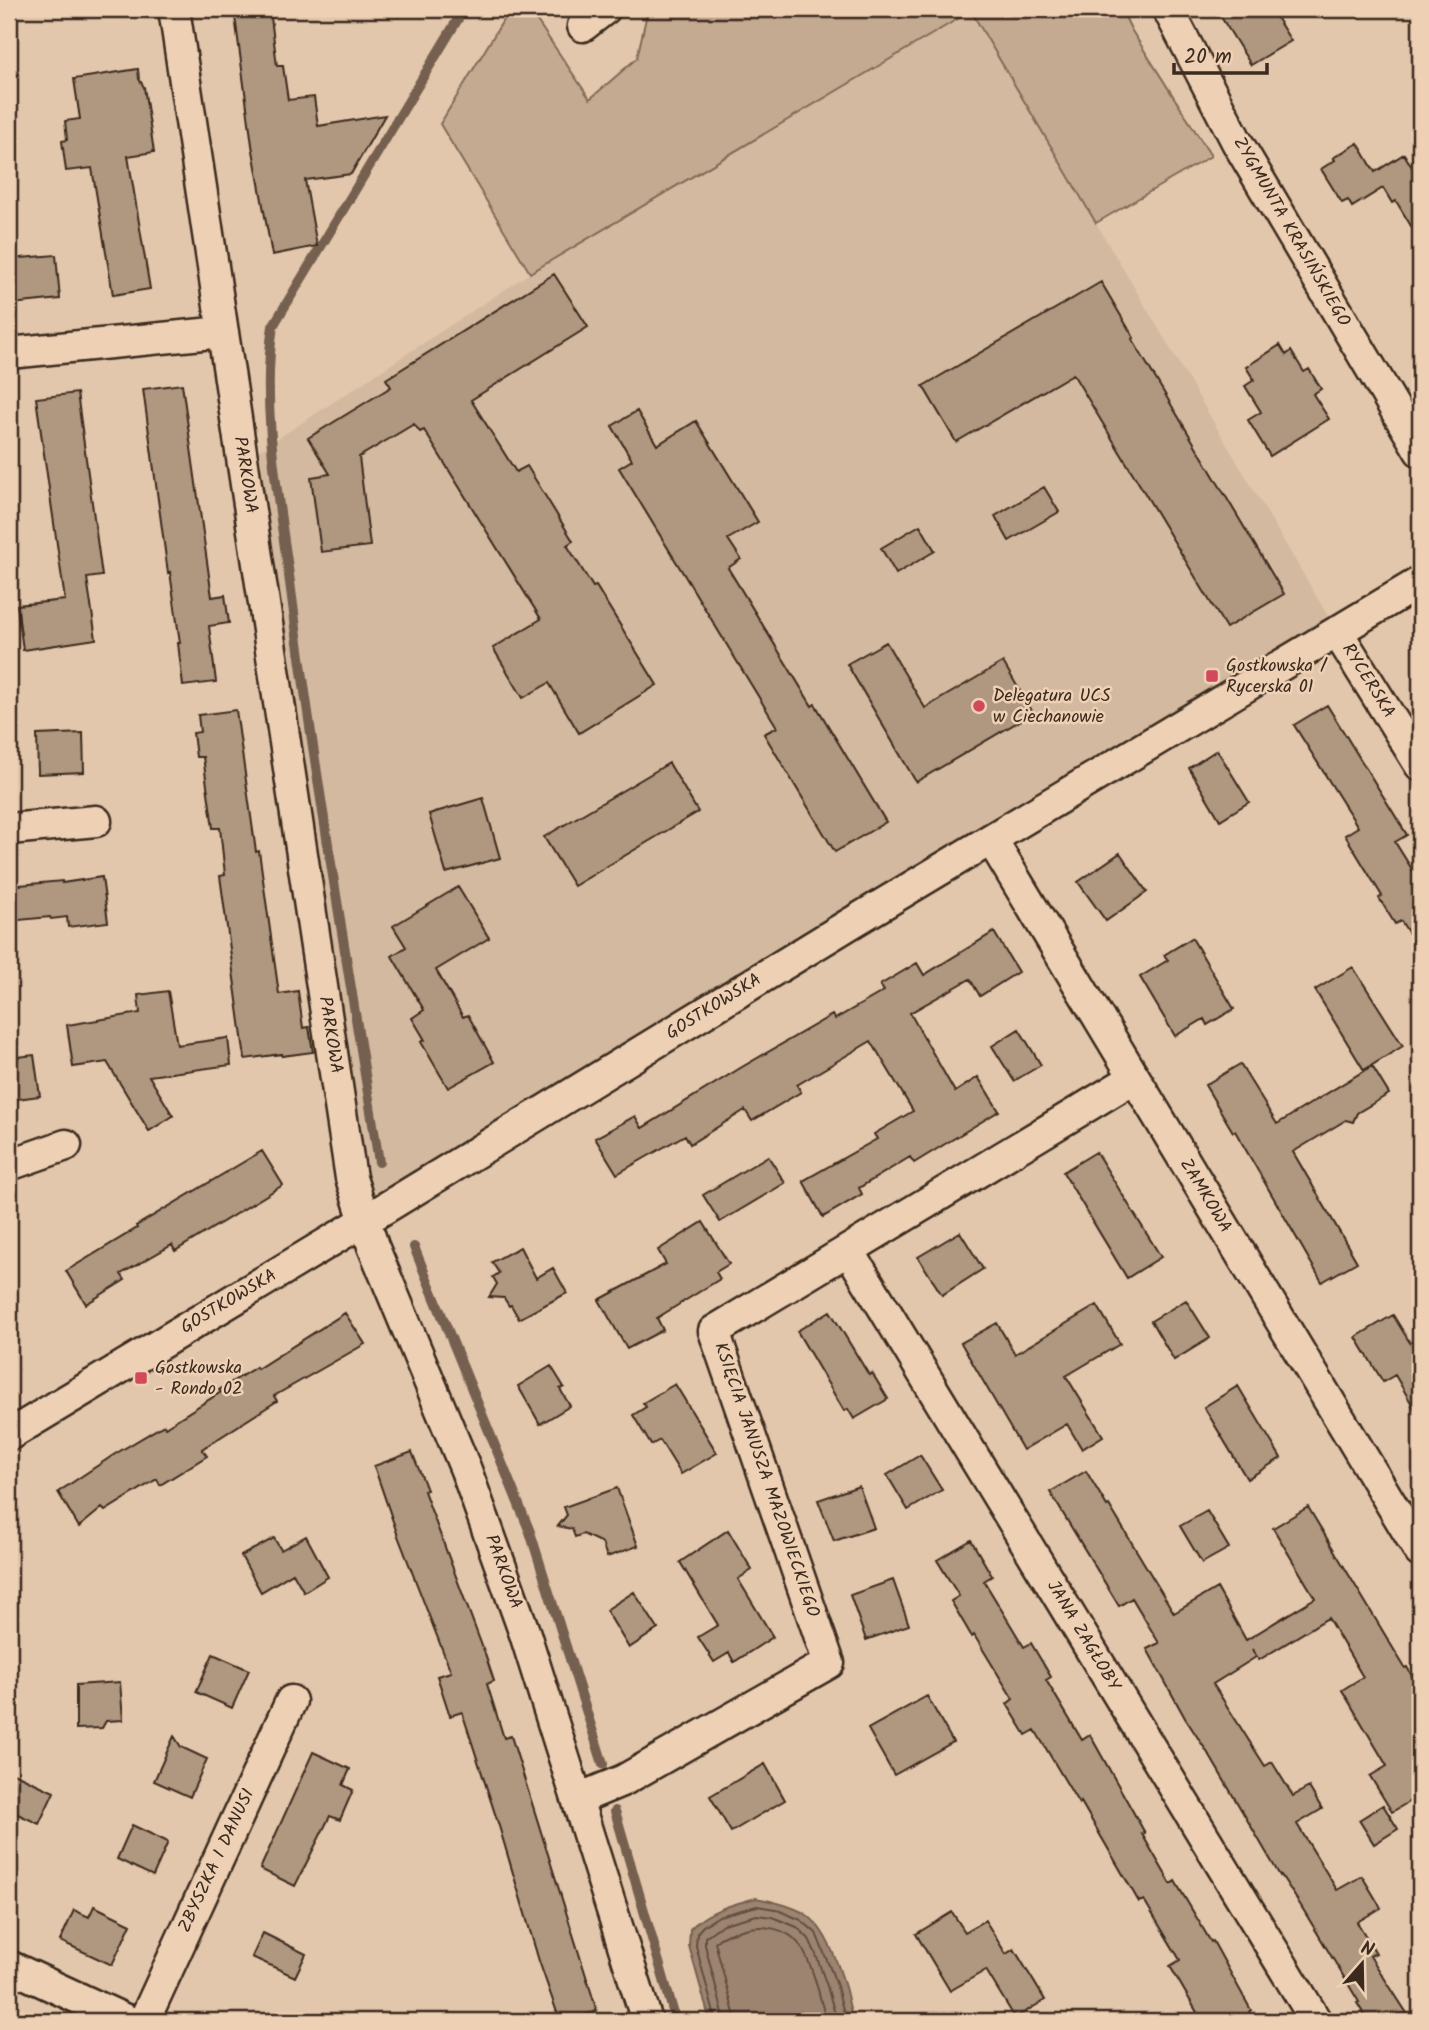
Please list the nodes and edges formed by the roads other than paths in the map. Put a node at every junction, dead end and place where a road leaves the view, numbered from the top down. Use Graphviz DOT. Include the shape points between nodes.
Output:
graph roads {
  1 [pos="174,9"];
  2 [pos="1168,9"];
  3 [pos="223,332"];
  4 [pos="9,354"];
  5 [pos="1420,451"];
  6 [pos="1420,582"];
  7 [pos="1338,633"];
  8 [pos="1420,765"];
  9 [pos="96,821"];
  10 [pos="9,829"];
  11 [pos="991,839"];
  12 [pos="1134,1079"];
  13 [pos="66,1145"];
  14 [pos="9,1165"];
  15 [pos="364,1221"];
  16 [pos="849,1251"];
  17 [pos="9,1435"];
  18 [pos="1420,1552"];
  19 [pos="291,1701"];
  20 [pos="578,1799"];
  21 [pos="9,1966"];
  22 [pos="128,2021"];
  23 [pos="144,2021"];
  24 [pos="647,2021"];
  25 [pos="1316,2021"];
  1 -- 3 [label="street, PARKOWA"];
  2 -- 5 [label="street, ZYGMUNTA KRASIŃSKIEGO" via="1237,142"];
  3 -- 4 [label="street"];
  3 -- 15 [label="street, PARKOWA" via="351,1178"];
  6 -- 7 [label="street, GOSTKOWSKA"];
  7 -- 8 [label="street, RYCERSKA"];
  7 -- 11 [label="street, GOSTKOWSKA"];
  9 -- 10 [label="street"];
  11 -- 12 [label="street, ZAMKOWA"];
  11 -- 15 [label="street, GOSTKOWSKA"];
  12 -- 16 [label="street, KSIĘCIA JANUSZA MAZOWIECKIEGO"];
  12 -- 18 [label="street, ZAMKOWA"];
  13 -- 14 [label="street"];
  15 -- 17 [label="street, GOSTKOWSKA"];
  15 -- 20 [label="street, PARKOWA" via="466,1471"];
  16 -- 20 [label="street, KSIĘCIA JANUSZA MAZOWIECKIEGO" via="715,1331 829,1663 624,1780"];
  16 -- 25 [label="street, JANA ZAGŁOBY"];
  19 -- 23 [label="street, ZBYSZKA I DANUSI"];
  20 -- 24 [label="street, PARKOWA"];
  21 -- 22 [label="street"];
}
